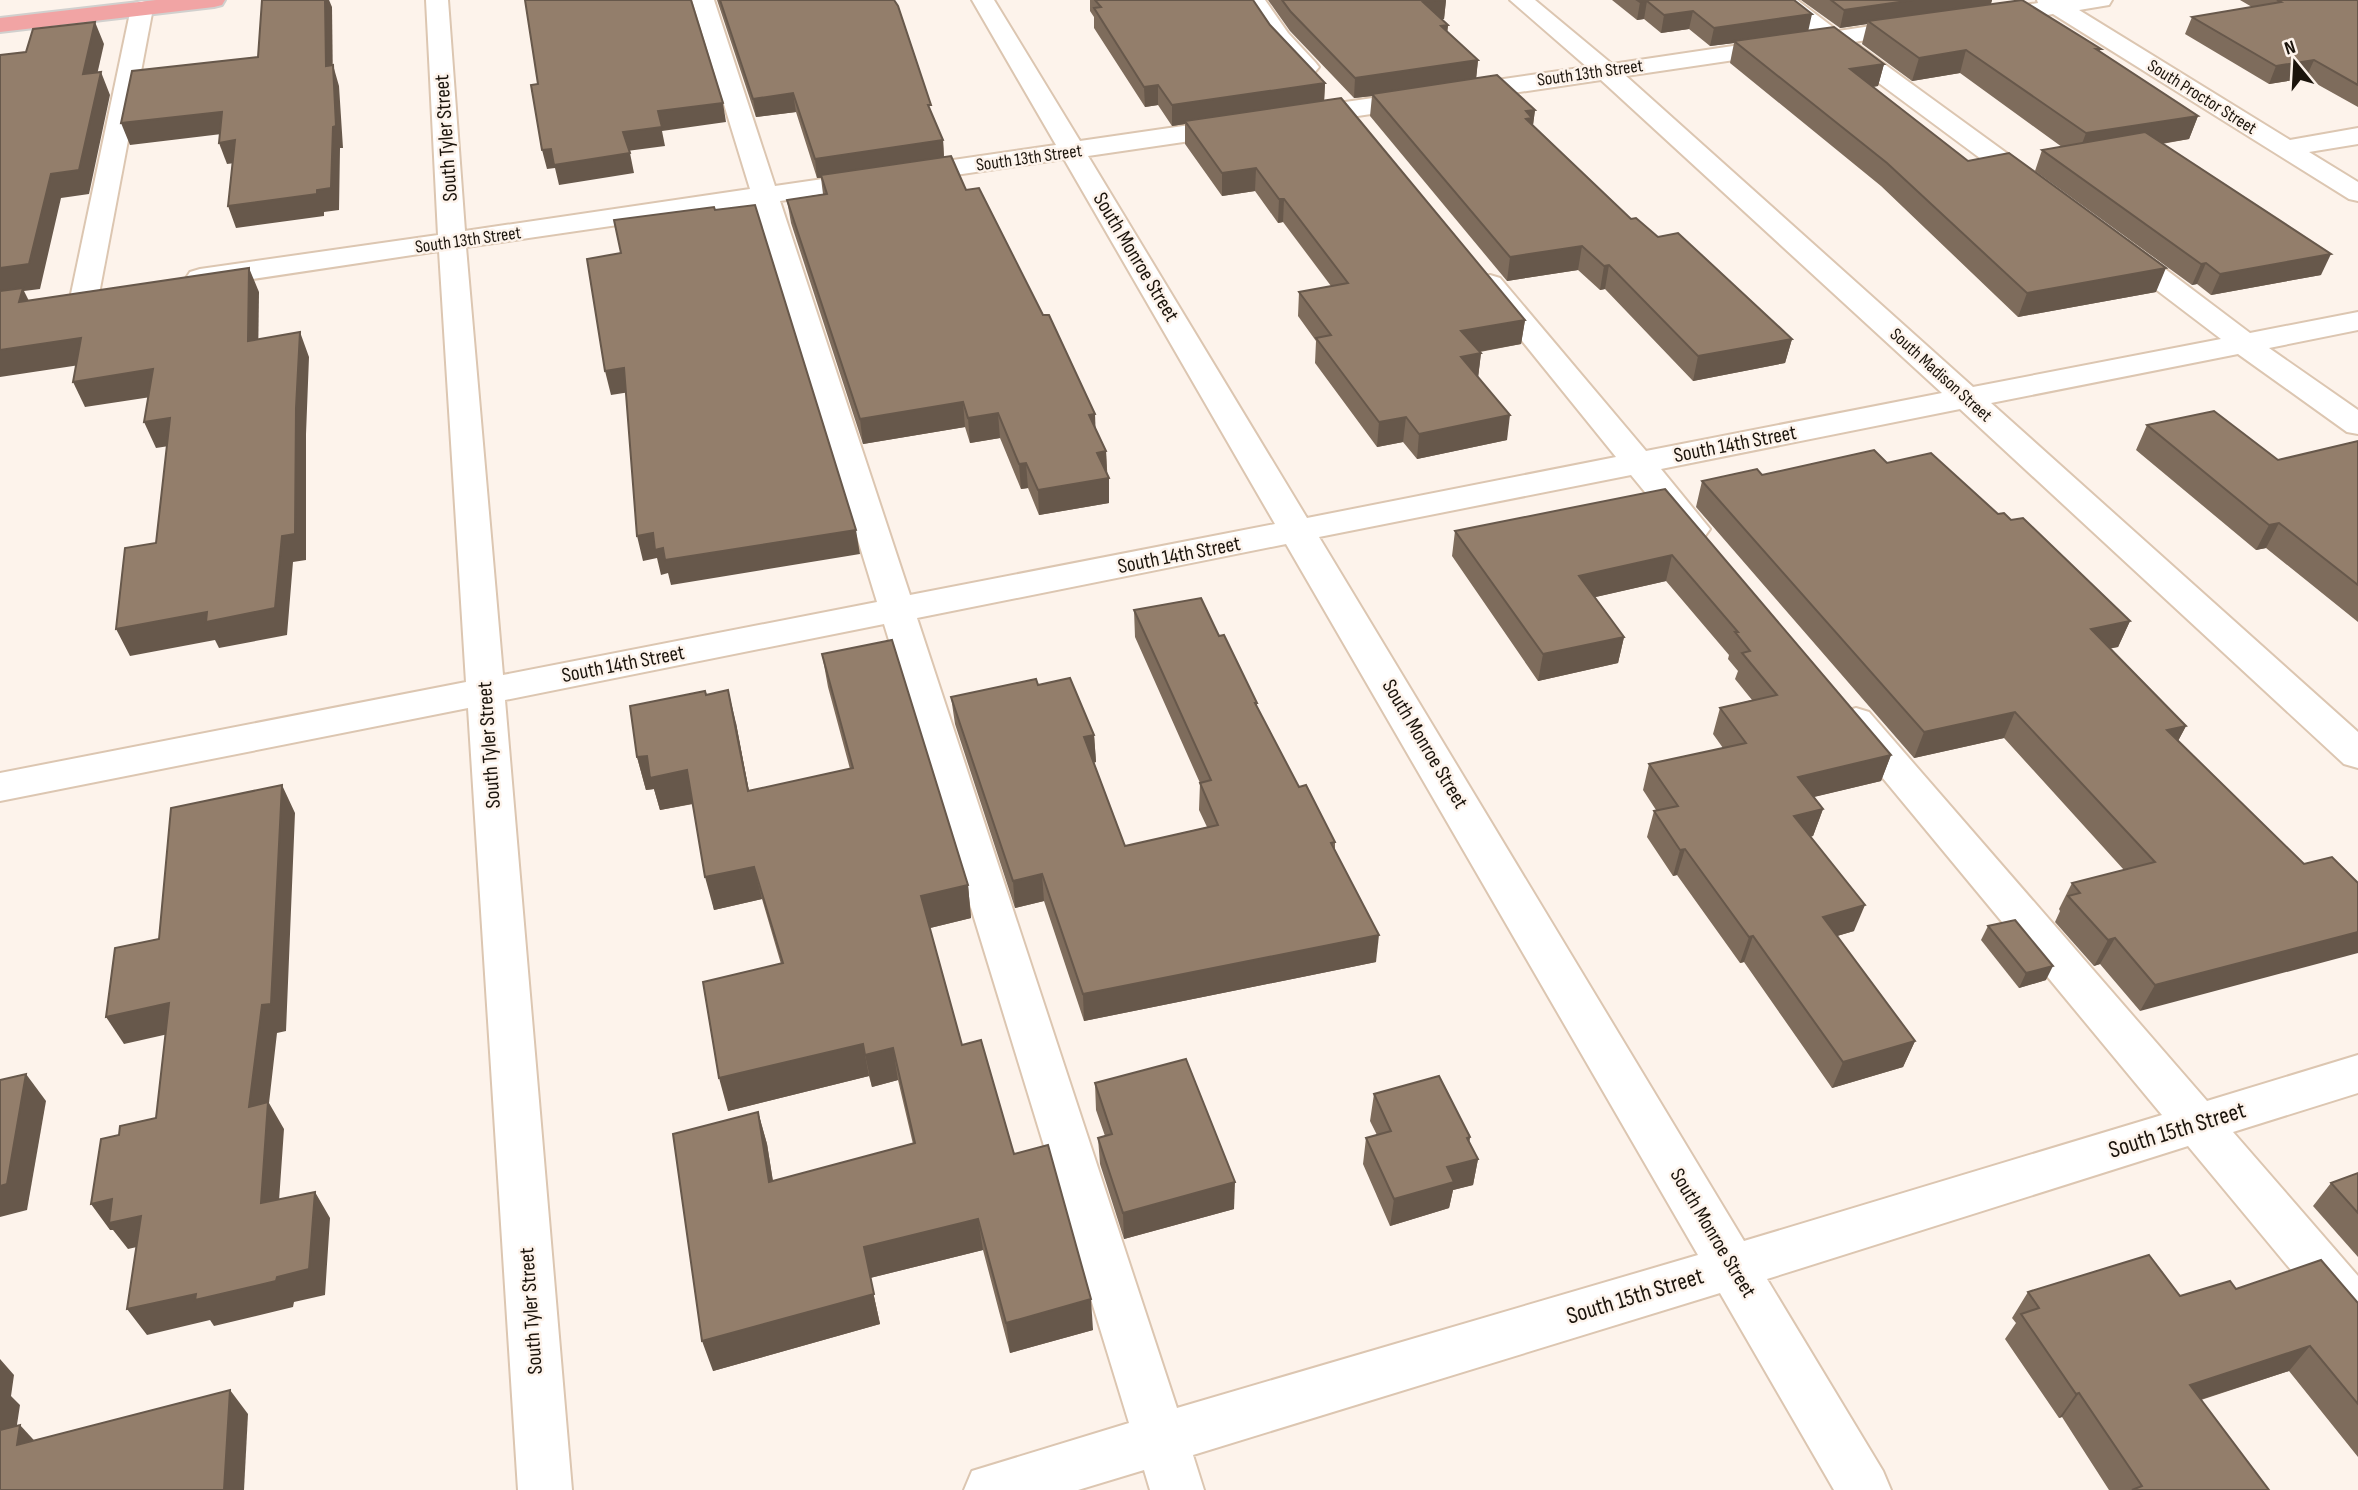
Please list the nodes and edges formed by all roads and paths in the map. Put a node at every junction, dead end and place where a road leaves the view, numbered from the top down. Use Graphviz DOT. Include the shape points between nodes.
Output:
graph roads {
  1 [pos="214,0"];
  2 [pos="437,0"];
  3 [pos="703,0"];
  4 [pos="983,0"];
  5 [pos="1254,0"];
  6 [pos="1521,0"];
  7 [pos="1782,0"];
  8 [pos="2101,0"];
  9 [pos="2052,4"];
  10 [pos="142,8"];
  11 [pos="1966,20"];
  12 [pos="1940,23"];
  13 [pos="0,25"];
  14 [pos="1834,38"];
  15 [pos="1605,71"];
  16 [pos="1348,110"];
  17 [pos="2358,136"];
  18 [pos="1375,142"];
  19 [pos="2285,148"];
  20 [pos="1073,152"];
  21 [pos="2358,193"];
  22 [pos="766,197"];
  23 [pos="2056,201"];
  24 [pos="2101,234"];
  25 [pos="452,243"];
  26 [pos="1471,260"];
  27 [pos="180,281"];
  28 [pos="112,290"];
  29 [pos="2358,321"];
  30 [pos="2243,343"];
  31 [pos="1966,398"];
  32 [pos="2358,425"];
  33 [pos="1637,464"];
  34 [pos="1299,531"];
  35 [pos="1719,559"];
  36 [pos="898,610"];
  37 [pos="485,692"];
  38 [pos="1836,698"];
  39 [pos="2358,754"];
  40 [pos="0,787"];
  41 [pos="2358,1074"];
  42 [pos="2198,1123"];
  43 [pos="1732,1267"];
  44 [pos="2358,1313"];
  45 [pos="1161,1438"];
  46 [pos="545,1490"];
  47 [pos="991,1490"];
  48 [pos="1177,1490"];
  49 [pos="1864,1490"];
  1 -- 10 [label="main road"];
  2 -- 25 [label="street, South Tyler Street"];
  3 -- 22 [label="street"];
  4 -- 20 [label="street, South Monroe Street"];
  5 -- 16 [label="street" via="1279,38"];
  6 -- 15 [label="street, South Madison Street"];
  7 -- 14 [label="street"];
  8 -- 9 [label="street"];
  9 -- 11 [label="street"];
  9 -- 19 [label="street, South Proctor Street"];
  10 -- 13 [label="main road"];
  10 -- 28 [label="street" via="73,296"];
  12 -- 14 [label="street, South 13th Street"];
  14 -- 15 [label="street, South 13th Street"];
  14 -- 23 [label="street"];
  15 -- 16 [label="street, South 13th Street"];
  15 -- 31 [label="street, South Madison Street"];
  16 -- 18 [label="street"];
  16 -- 20 [label="street, South 13th Street"];
  17 -- 19 [label="street"];
  19 -- 21 [label="street, South Proctor Street"];
  20 -- 22 [label="street, South 13th Street"];
  20 -- 34 [label="street, South Monroe Street"];
  22 -- 25 [label="street, South 13th Street"];
  22 -- 36 [label="street"];
  24 -- 30 [label="street"];
  25 -- 27 [label="street, South 13th Street"];
  25 -- 37 [label="street, South Tyler Street"];
  26 -- 33 [label="street"];
  29 -- 30 [label="street, South 14th Street"];
  30 -- 31 [label="street, South 14th Street"];
  30 -- 32 [label="street"];
  31 -- 33 [label="street, South 14th Street"];
  31 -- 39 [label="street, South Madison Street"];
  33 -- 34 [label="street, South 14th Street"];
  33 -- 35 [label="street"];
  34 -- 36 [label="street, South 14th Street"];
  34 -- 43 [label="street, South Monroe Street"];
  36 -- 37 [label="street, South 14th Street"];
  36 -- 45 [label="street"];
  37 -- 40 [label="street, South 14th Street"];
  37 -- 46 [label="street, South Tyler Street"];
  38 -- 42 [label="street"];
  41 -- 42 [label="street, South 15th Street"];
  42 -- 43 [label="street, South 15th Street"];
  42 -- 44 [label="street"];
  43 -- 45 [label="street, South 15th Street"];
  43 -- 49 [label="street, South Monroe Street"];
  45 -- 47 [label="street, South 15th Street"];
  45 -- 48 [label="street"];
}
